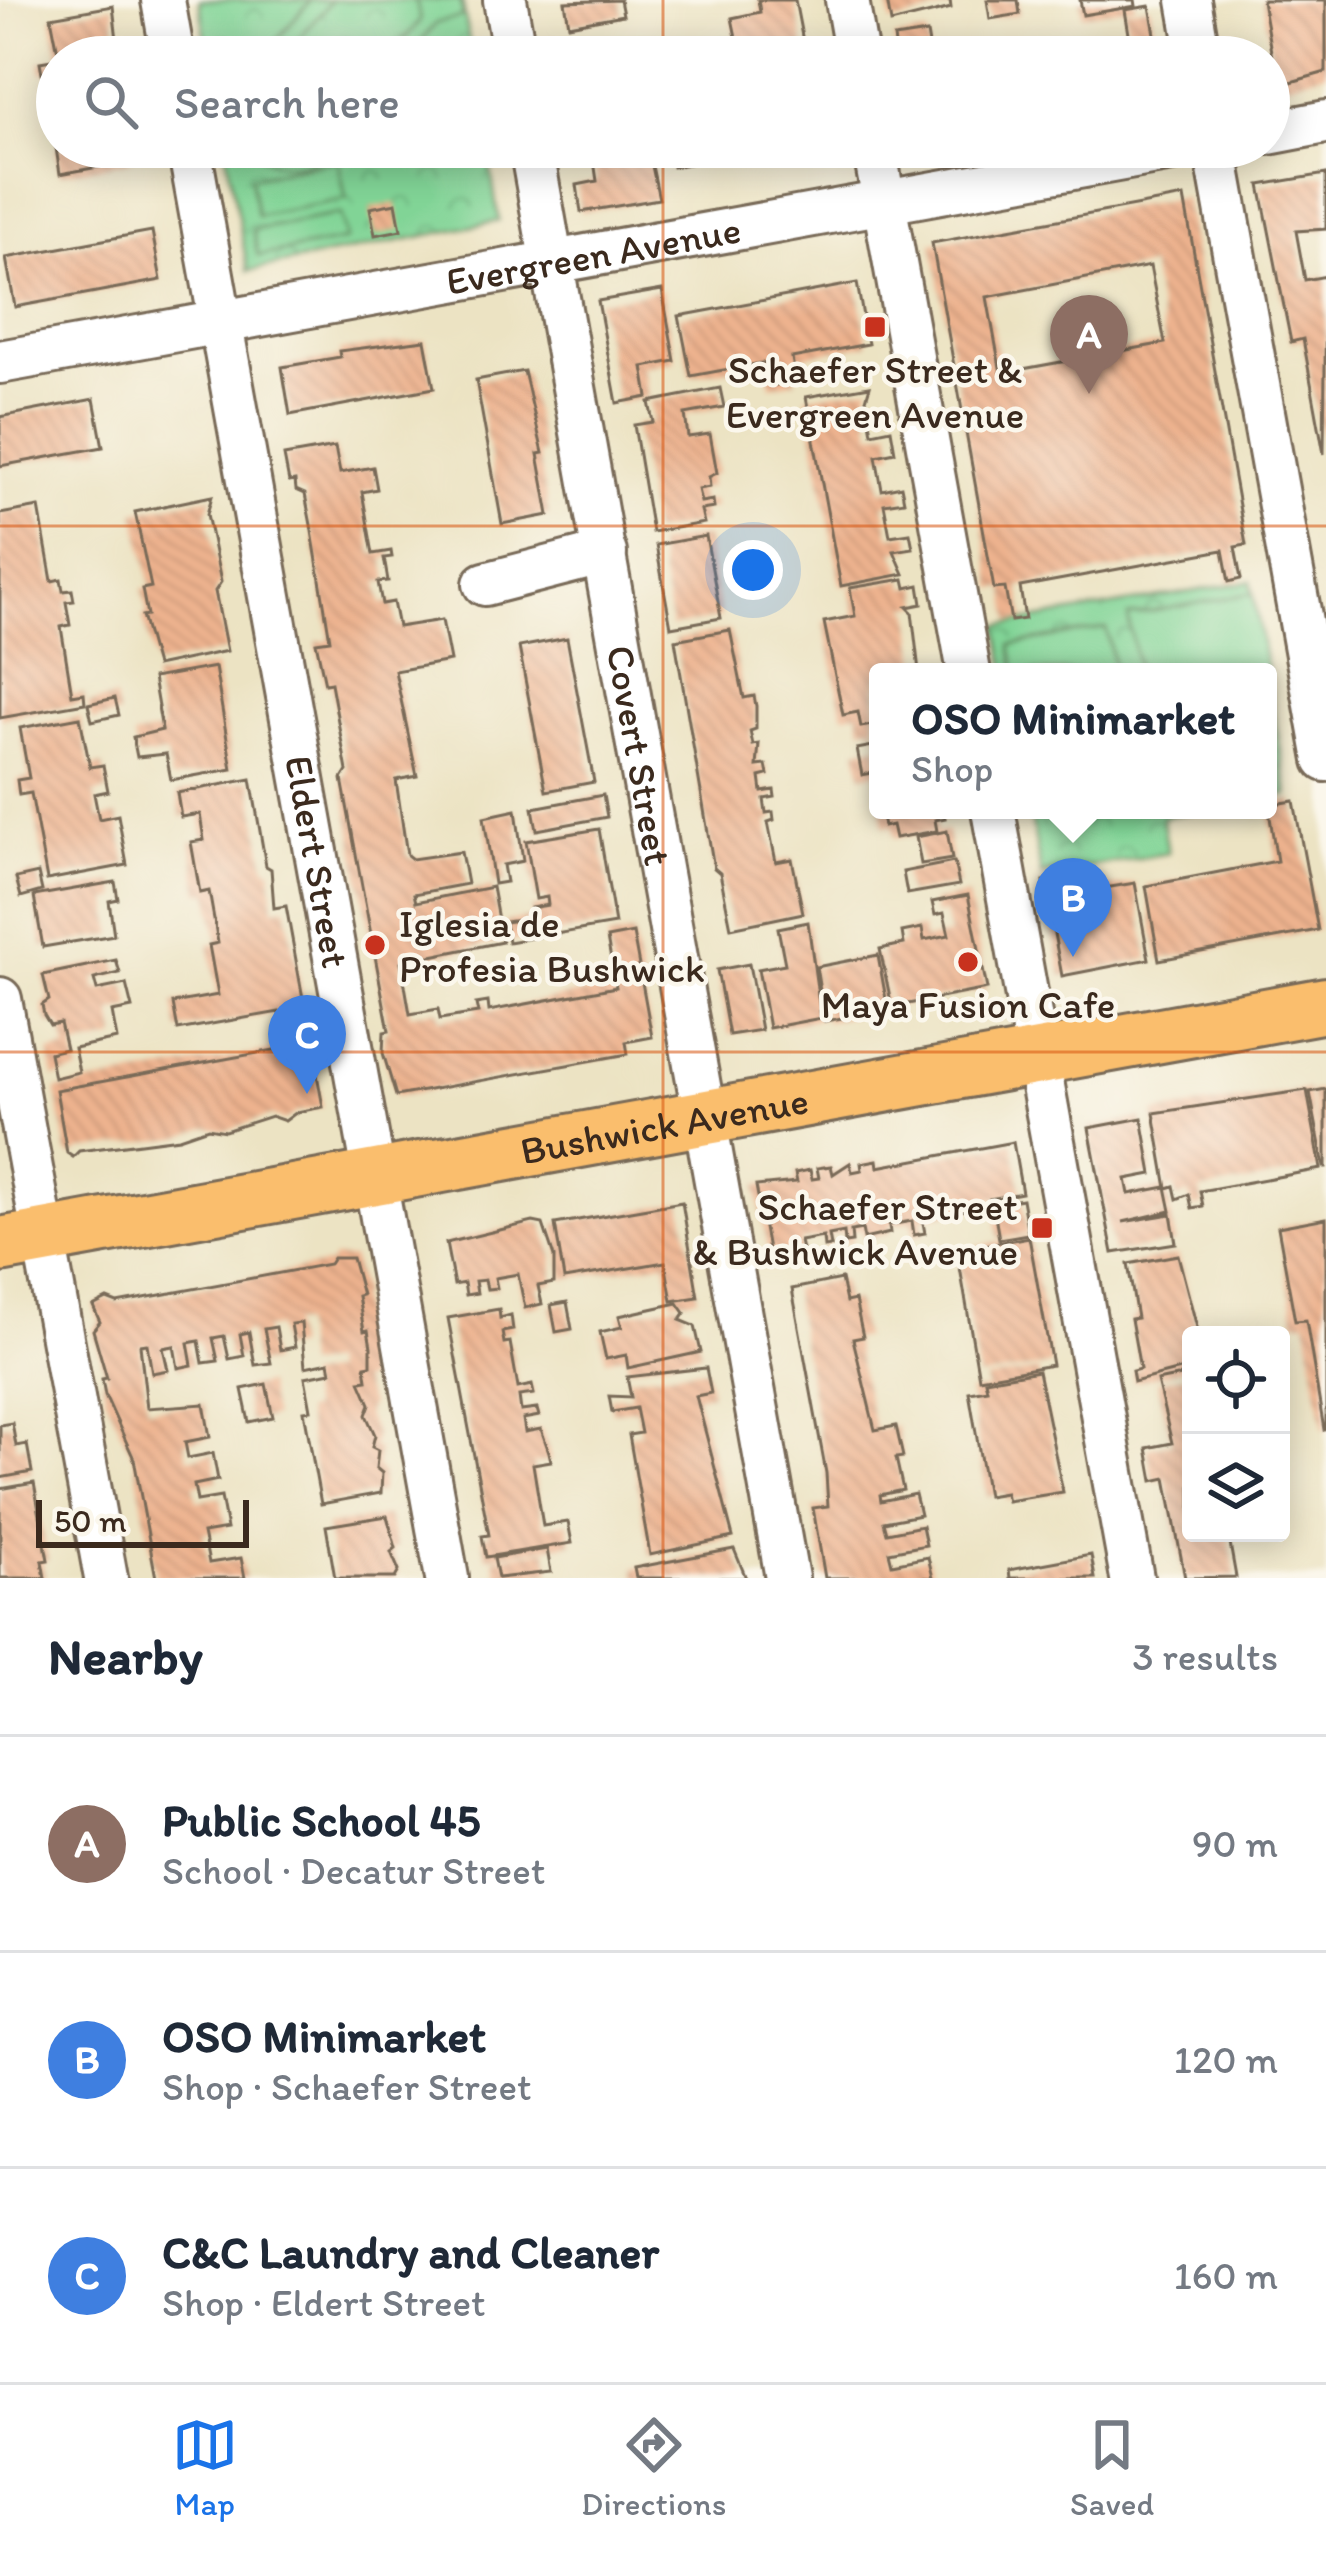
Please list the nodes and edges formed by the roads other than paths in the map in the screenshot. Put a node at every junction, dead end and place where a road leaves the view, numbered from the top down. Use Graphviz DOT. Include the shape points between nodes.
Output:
graph roads {
  1 [pos="163,0"];
  2 [pos="505,0"];
  3 [pos="847,0"];
  4 [pos="1189,0"];
  5 [pos="169,36"];
  6 [pos="511,36"];
  7 [pos="853,36"];
  8 [pos="1195,36"];
  9 [pos="1326,122"];
  10 [pos="1290,129"];
  11 [pos="193,168"];
  12 [pos="535,168"];
  13 [pos="878,168"];
  14 [pos="1073,168"];
  15 [pos="1219,168"];
  16 [pos="884,202"];
  17 [pos="552,262"];
  18 [pos="221,322"];
  19 [pos="0,362"];
  20 [pos="604,553"];
  21 [pos="485,584"];
  22 [pos="967,663"];
  23 [pos="1326,760"];
  24 [pos="996,819"];
  25 [pos="0,999"];
  26 [pos="1326,1005"];
  27 [pos="1038,1057"];
  28 [pos="706,1117"];
  29 [pos="374,1177"];
  30 [pos="21,1240"];
  31 [pos="106,1578"];
  32 [pos="447,1578"];
  33 [pos="787,1578"];
  34 [pos="1132,1578"];
  1 -- 5 [label="street"];
  2 -- 6 [label="street"];
  3 -- 7 [label="street"];
  4 -- 8 [label="street"];
  9 -- 10 [label="street"];
  11 -- 18 [label="street, Eldert Street"];
  12 -- 17 [label="street, Covert Street"];
  13 -- 16 [label="street"];
  14 -- 16 [label="street, Evergreen Avenue"];
  15 -- 23 [label="street"];
  16 -- 17 [label="street, Evergreen Avenue"];
  16 -- 22 [label="street"];
  17 -- 18 [label="street, Evergreen Avenue"];
  17 -- 20 [label="street, Covert Street"];
  18 -- 19 [label="street, Evergreen Avenue"];
  18 -- 29 [label="street, Eldert Street"];
  20 -- 21 [label="street"];
  20 -- 28 [label="street, Covert Street"];
  24 -- 27 [label="street"];
  25 -- 30 [label="street"];
  26 -- 27 [label="main road, Bushwick Avenue"];
  27 -- 28 [label="main road, Bushwick Avenue"];
  27 -- 34 [label="street"];
  28 -- 29 [label="main road, Bushwick Avenue"];
  28 -- 33 [label="street, Covert Street"];
  29 -- 30 [label="main road, Bushwick Avenue"];
  29 -- 32 [label="street, Eldert Street"];
  30 -- 31 [label="street"];
}
